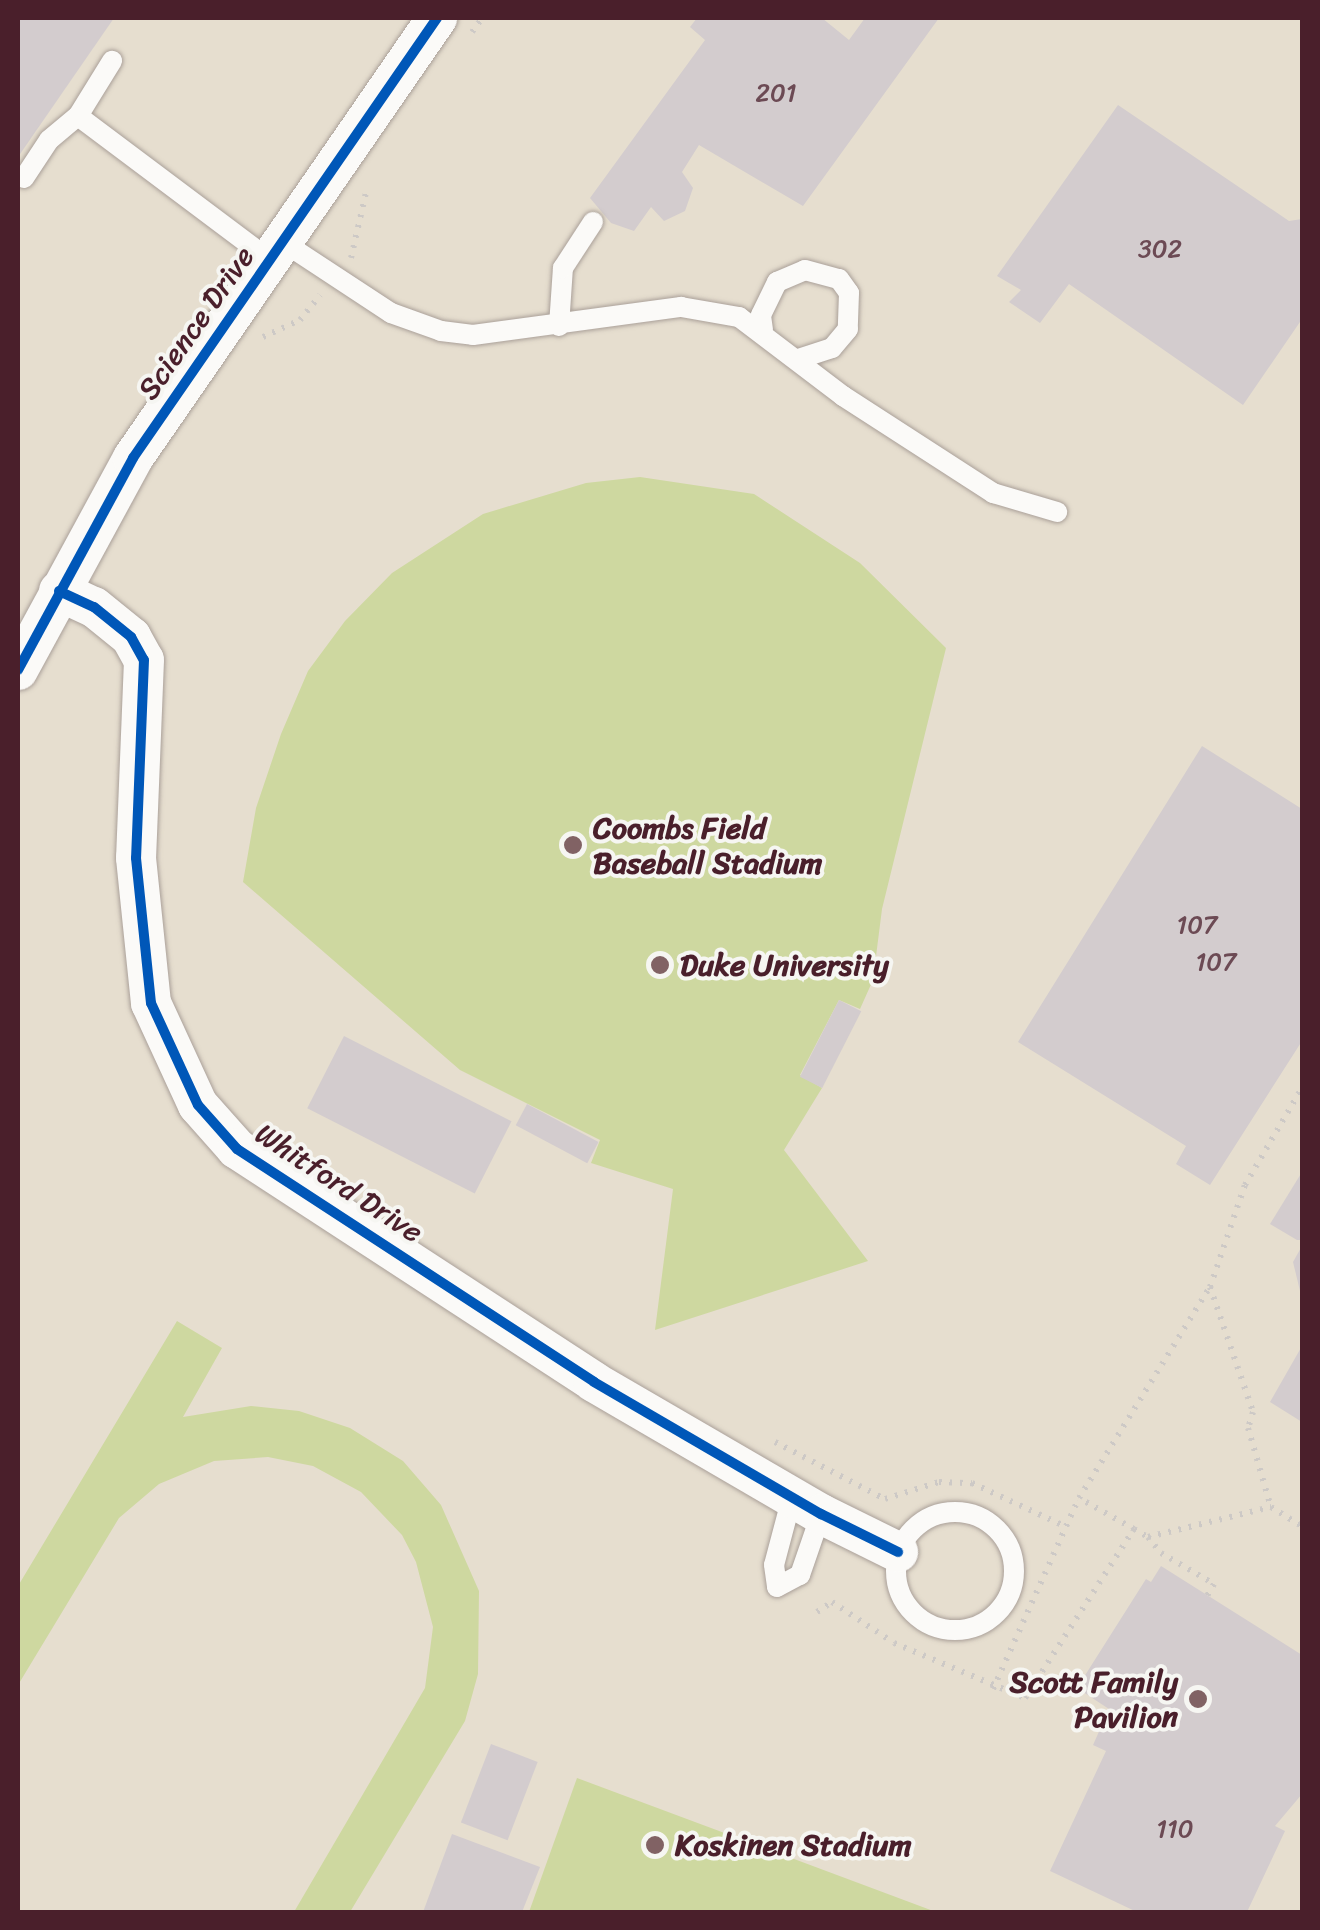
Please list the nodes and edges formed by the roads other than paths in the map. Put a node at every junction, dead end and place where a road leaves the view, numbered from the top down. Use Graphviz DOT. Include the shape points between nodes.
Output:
graph roads {
  1 [pos="449,33"];
  2 [pos="112,62"];
  3 [pos="78,116"];
  4 [pos="24,178"];
  5 [pos="593,222"];
  6 [pos="276,251"];
  7 [pos="559,326"];
  8 [pos="763,330"];
  9 [pos="801,358"];
  10 [pos="1057,512"];
  11 [pos="59,591"];
  12 [pos="18,670"];
  13 [pos="898,1552"];
  1 -- 6 [label="street, Science Drive"];
  2 -- 3 [label="lane"];
  3 -- 4 [label="lane" via="50,140"];
  3 -- 6 [label="lane"];
  5 -- 7 [label="lane" via="563,268"];
  6 -- 7 [label="lane" via="416,325 473,336"];
  6 -- 11 [label="street, Science Drive" via="133,458"];
  7 -- 8 [label="lane" via="680,307 714,309"];
  8 -- 9 [label="lane"];
  8 -- 9 [label="lane" via="761,315 777,282 805,270 839,279 849,293 848,329 832,348"];
  9 -- 10 [label="lane" via="844,396 993,493"];
  11 -- 12 [label="street, Science Drive"];
  11 -- 13 [label="street, Whitford Drive" via="94,607 131,637 144,660 136,858 151,1002 198,1105 254,1159 594,1382"];
  13 -- 13 [label="lane" via="898,1588 927,1624 977,1626 1007,1600 1014,1562 998,1530 980,1517 961,1512 924,1520"];
}
